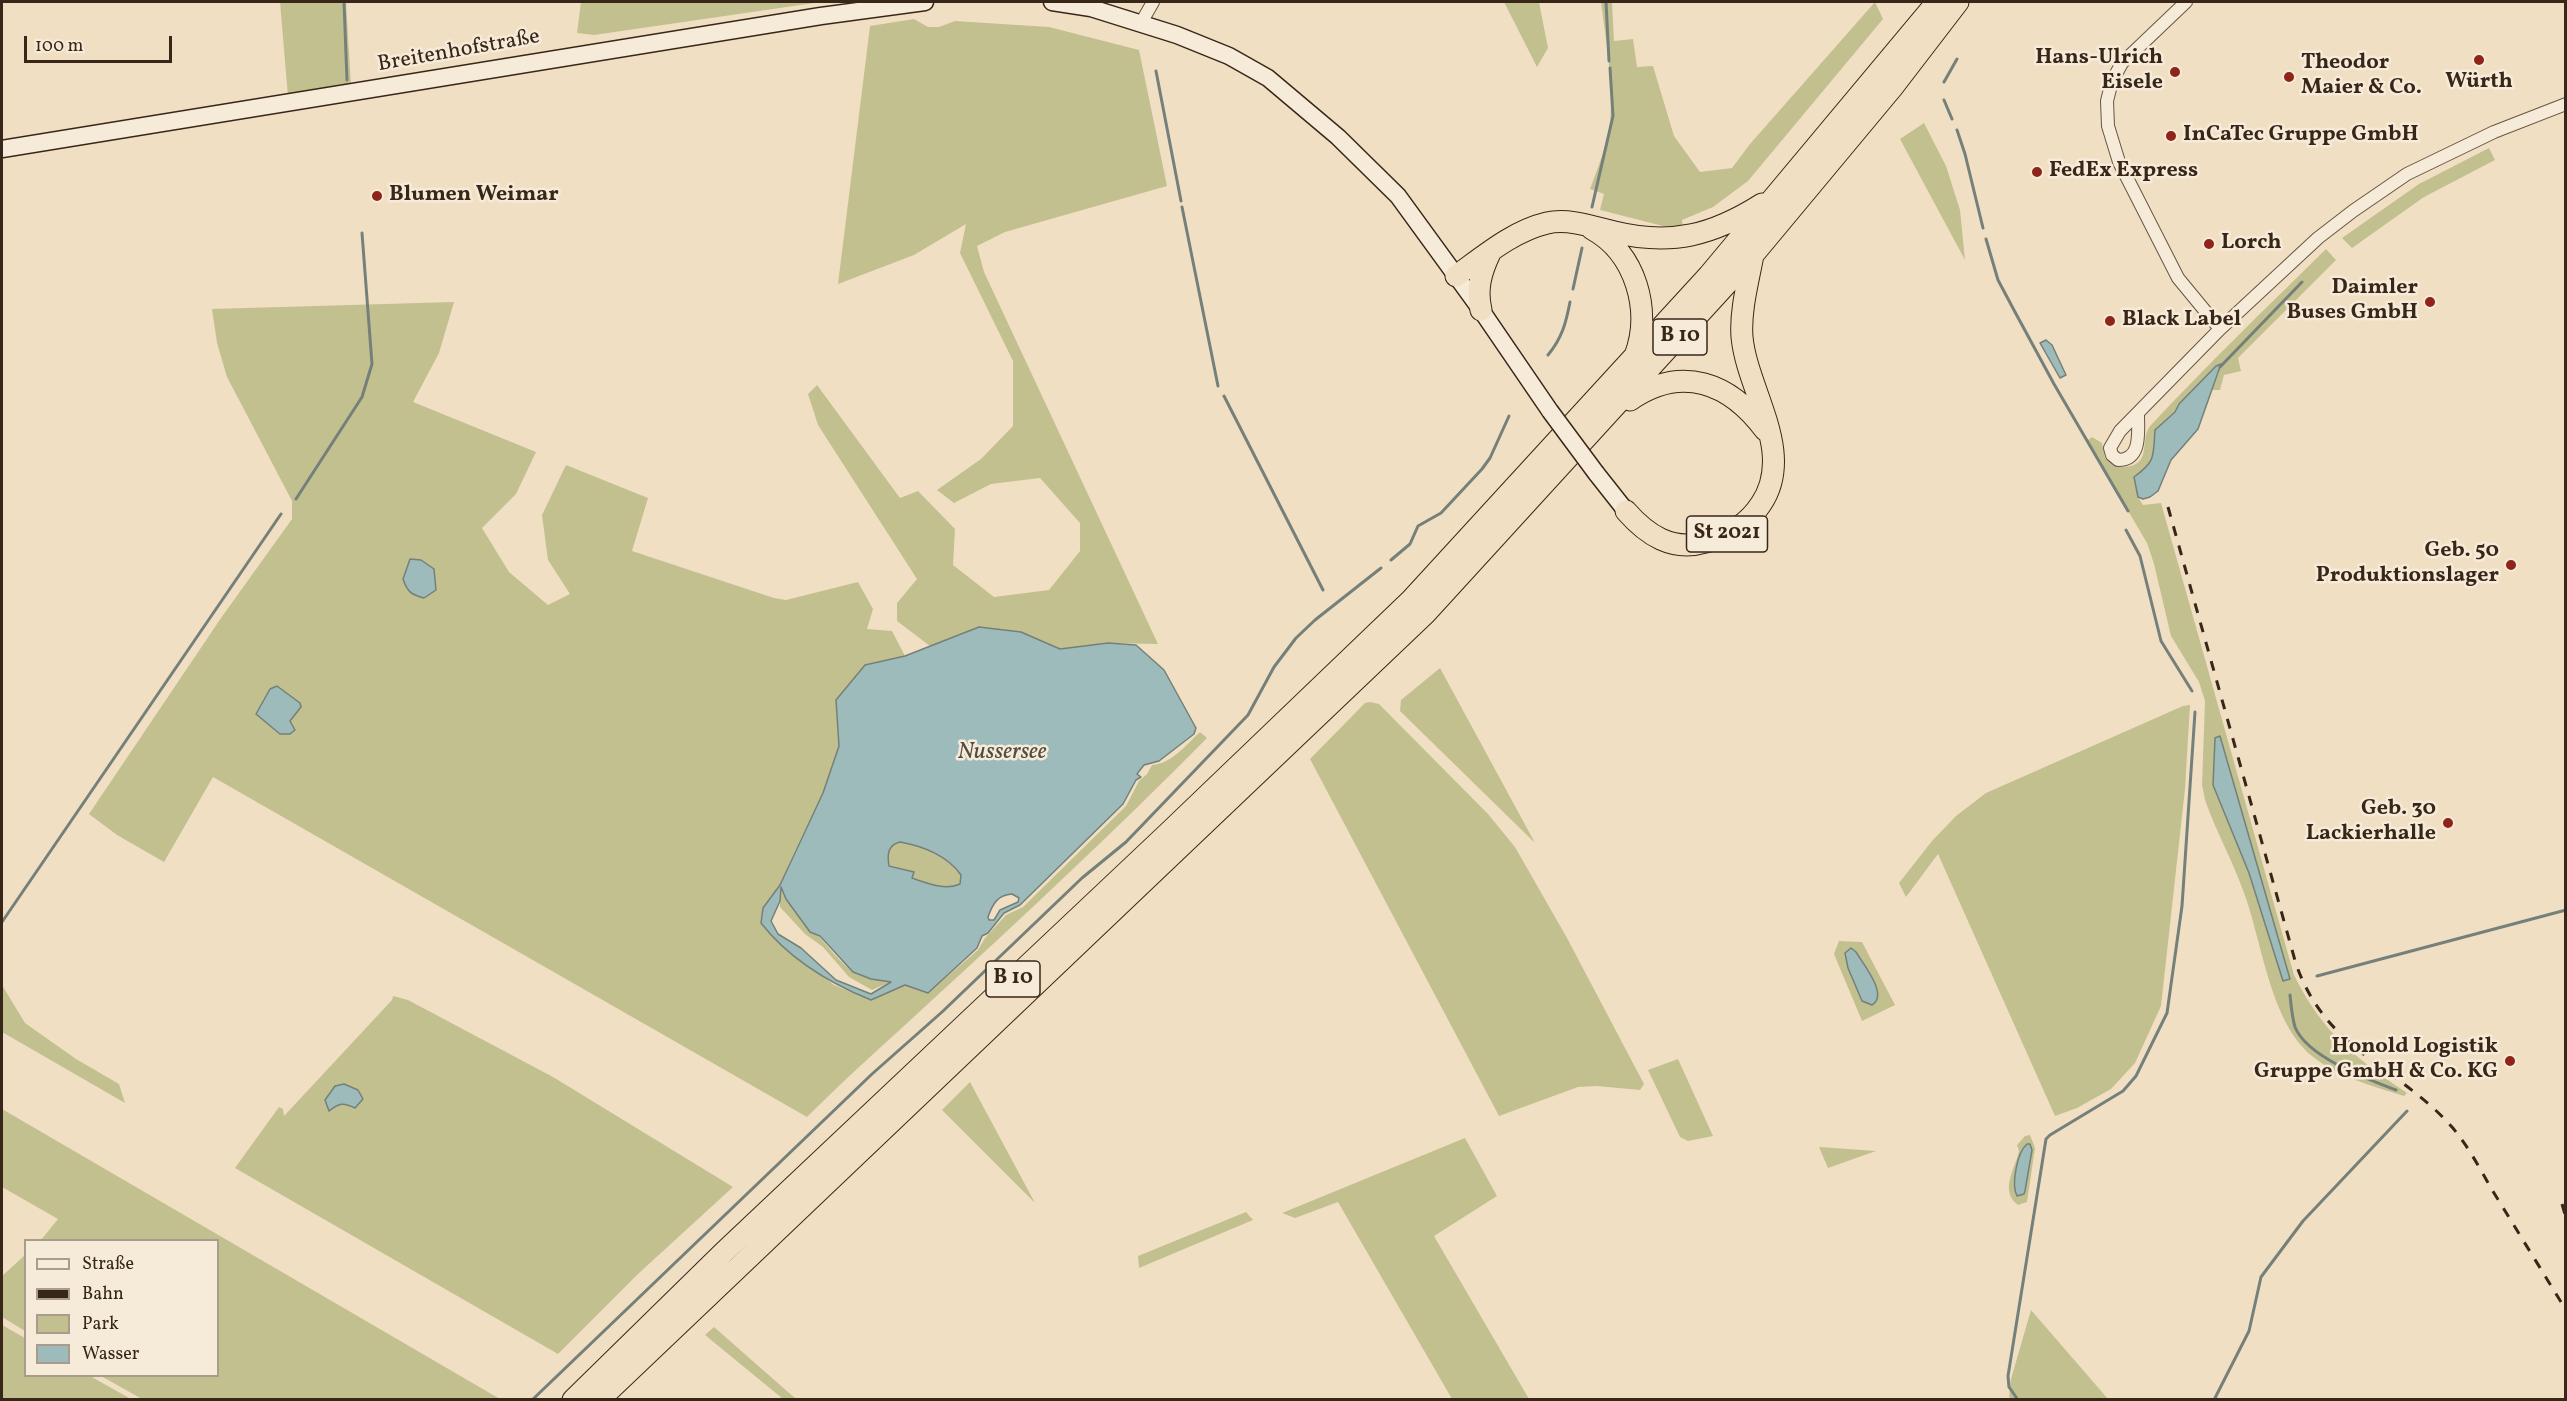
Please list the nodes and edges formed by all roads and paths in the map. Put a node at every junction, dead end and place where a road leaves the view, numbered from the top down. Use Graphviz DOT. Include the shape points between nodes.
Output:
graph roads {
  1 [pos="925,2"];
  2 [pos="1052,2"];
  3 [pos="1153,2"];
  4 [pos="1937,2"];
  5 [pos="1958,2"];
  6 [pos="2186,2"];
  7 [pos="1141,23"];
  8 [pos="2565,105"];
  9 [pos="2,148"];
  10 [pos="1778,195"];
  11 [pos="1584,224"];
  12 [pos="1490,253"];
  13 [pos="1753,255"];
  14 [pos="1456,276"];
  15 [pos="1481,310"];
  16 [pos="2220,329"];
  17 [pos="1633,361"];
  18 [pos="2138,415"];
  19 [pos="1606,418"];
  20 [pos="1770,438"];
  21 [pos="1626,511"];
  22 [pos="573,1400"];
  23 [pos="599,1400"];
  1 -- 9 [label="main road, Breitenhofstraße"];
  2 -- 7 [label="main road, St 2021" via="1091,8"];
  3 -- 7 [label="street"];
  4 -- 10 [label="highway, B 10"];
  5 -- 13 [label="highway, B 10"];
  6 -- 16 [label="street" via="2122,63 2107,101 2108,126 2119,162 2178,278"];
  7 -- 14 [label="main road, St 2021" via="1201,44 1268,78 1338,137 1398,196"];
  8 -- 16 [label="street" via="2494,132 2390,185 2318,238"];
  10 -- 11 [label="highway" via="1707,233 1669,239 1636,237"];
  10 -- 17 [label="highway, B 10"];
  11 -- 12 [label="highway" via="1550,222 1530,228"];
  11 -- 17 [label="highway" via="1602,234 1623,257 1639,291 1642,319"];
  12 -- 14 [label="highway"];
  12 -- 15 [label="highway" via="1479,280"];
  13 -- 19 [label="highway, B 10"];
  13 -- 20 [label="highway" via="1742,335 1746,363"];
  14 -- 15 [label="main road, St 2021"];
  15 -- 21 [label="main road, St 2021, bridge" via="1550,411"];
  16 -- 18 [label="street"];
  17 -- 22 [label="highway, B 10" via="1411,600"];
  19 -- 20 [label="highway" via="1658,384 1706,382 1735,398 1753,414"];
  19 -- 23 [label="highway, B 10" via="1425,614"];
  20 -- 21 [label="highway, St 2021" via="1774,472 1767,495 1754,515 1735,530 1696,545 1678,544 1658,539"];
}
